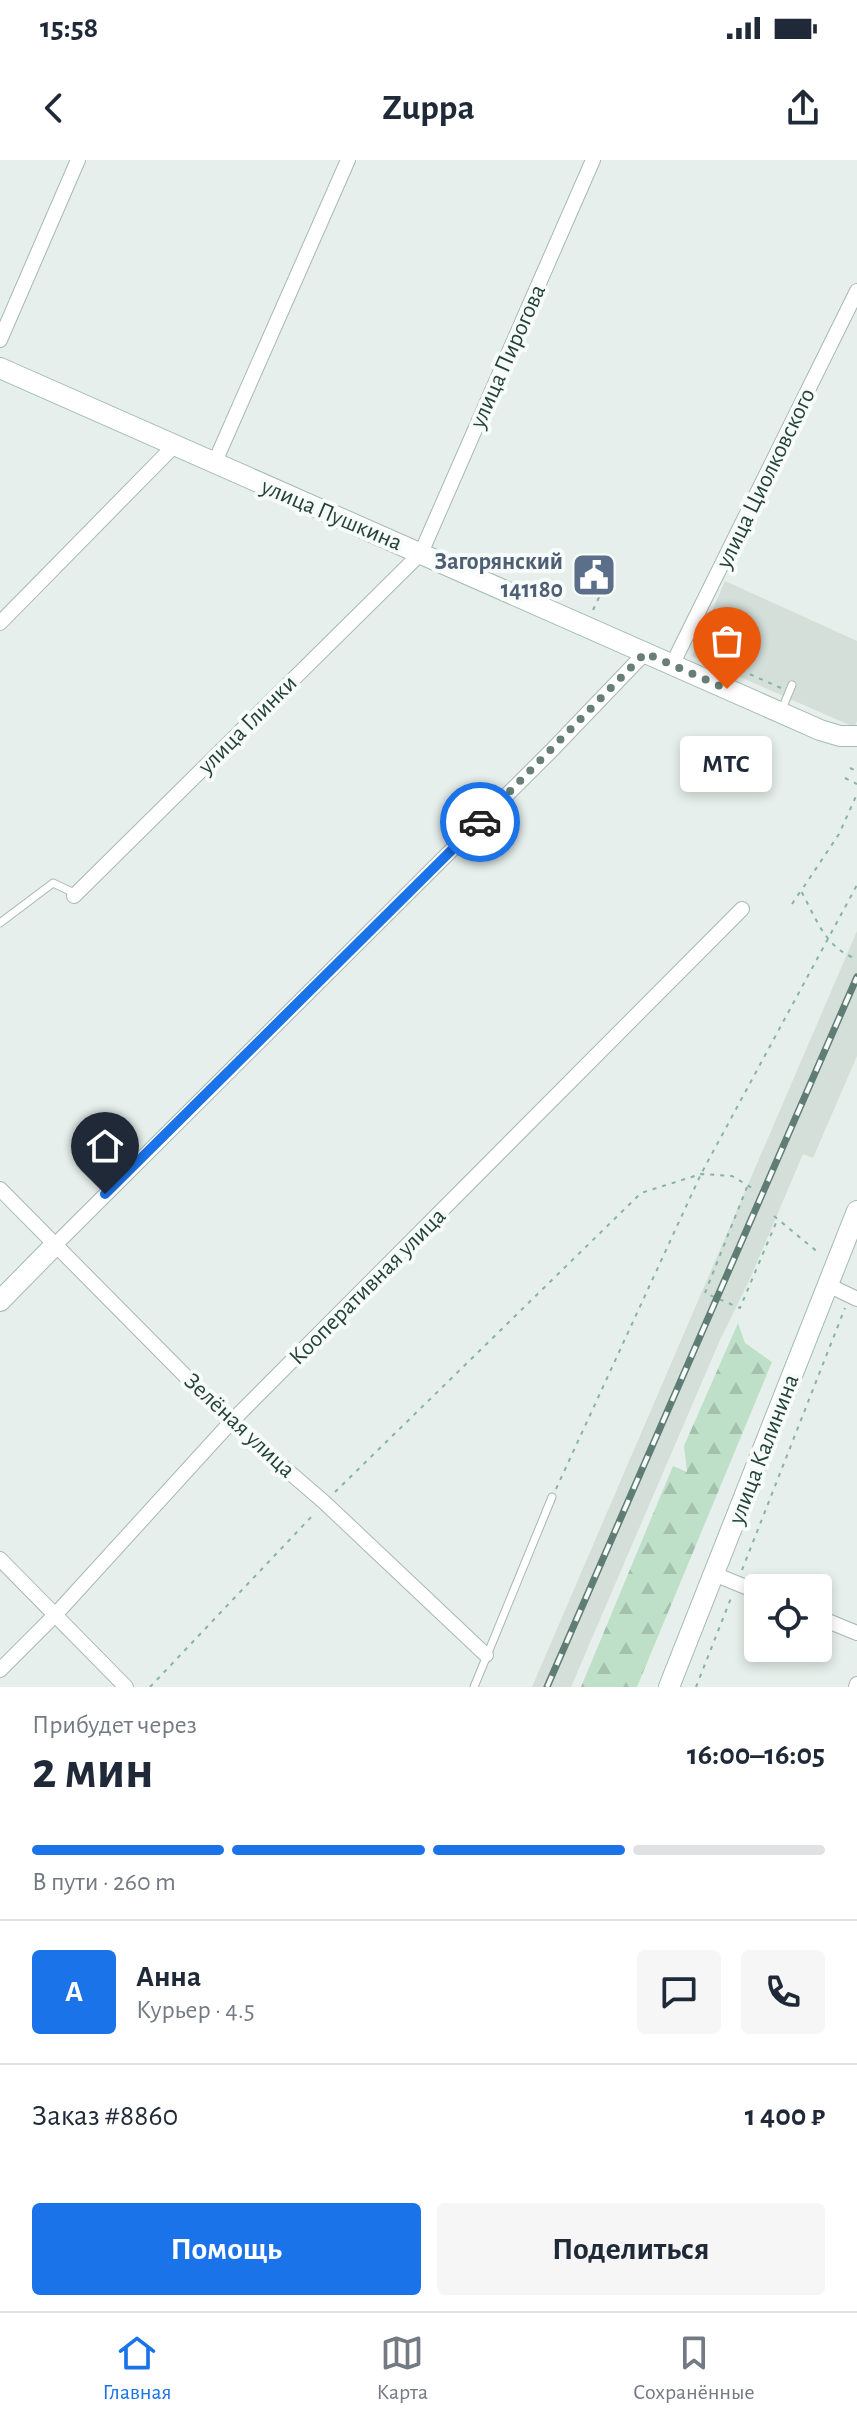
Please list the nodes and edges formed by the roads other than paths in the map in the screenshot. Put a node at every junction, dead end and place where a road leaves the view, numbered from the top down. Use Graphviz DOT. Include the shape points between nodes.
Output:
graph roads {
  1 [pos="78,160"];
  2 [pos="348,160"];
  3 [pos="593,160"];
  4 [pos="857,291"];
  5 [pos="0,340"];
  6 [pos="0,368"];
  7 [pos="174,446"];
  8 [pos="214,464"];
  9 [pos="421,553"];
  10 [pos="0,623"];
  11 [pos="645,653"];
  12 [pos="672,665"];
  13 [pos="790,689"];
  14 [pos="780,712"];
  15 [pos="848,736"];
  16 [pos="74,896"];
  17 [pos="742,909"];
  18 [pos="0,923"];
  19 [pos="0,1189"];
  20 [pos="857,1211"];
  21 [pos="55,1245"];
  22 [pos="828,1285"];
  23 [pos="853,1297"];
  24 [pos="0,1301"];
  25 [pos="231,1422"];
  26 [pos="552,1497"];
  27 [pos="0,1559"];
  28 [pos="714,1574"];
  29 [pos="744,1586"];
  30 [pos="56,1614"];
  31 [pos="832,1623"];
  32 [pos="857,1633"];
  33 [pos="486,1655"];
  34 [pos="0,1670"];
  35 [pos="126,1687"];
  36 [pos="474,1687"];
  37 [pos="669,1687"];
  1 -- 5 [label="street"];
  2 -- 8 [label="street"];
  3 -- 9 [label="street, улица Пирогова"];
  4 -- 12 [label="street, улица Циолковского"];
  6 -- 7 [label="main road, улица Пушкина"];
  7 -- 8 [label="main road, улица Пушкина"];
  7 -- 10 [label="street"];
  8 -- 9 [label="main road, улица Пушкина"];
  9 -- 11 [label="main road, улица Пушкина"];
  9 -- 16 [label="street, улица Глинки"];
  11 -- 12 [label="main road, улица Пушкина"];
  11 -- 21 [label="street"];
  12 -- 14 [label="main road, улица Пушкина"];
  13 -- 14 [label="lane"];
  14 -- 15 [label="main road, улица Пушкина"];
  16 -- 18 [label="lane" via="53,883"];
  17 -- 25 [label="street, Кооперативная улица"];
  19 -- 21 [label="street, Зелёная улица"];
  20 -- 22 [label="main road, улица Калинина"];
  21 -- 24 [label="main road"];
  21 -- 25 [label="street, Зелёная улица"];
  22 -- 23 [label="street"];
  22 -- 28 [label="main road, улица Калинина"];
  25 -- 30 [label="street, Кооперативная улица"];
  25 -- 33 [label="street, Зелёная улица"];
  26 -- 33 [label="lane"];
  27 -- 30 [label="street"];
  28 -- 29 [label="street"];
  28 -- 37 [label="main road, улица Калинина"];
  30 -- 34 [label="street, Кооперативная улица"];
  30 -- 35 [label="street"];
  31 -- 32 [label="street"];
  33 -- 36 [label="lane"];
}
